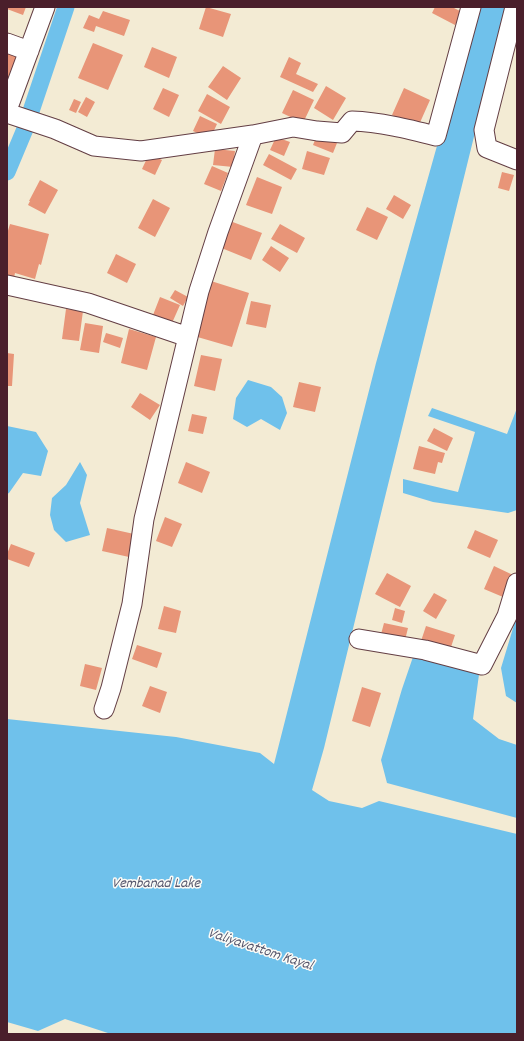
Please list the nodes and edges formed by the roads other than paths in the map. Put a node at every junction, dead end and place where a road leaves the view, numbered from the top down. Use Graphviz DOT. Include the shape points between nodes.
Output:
graph roads {
  1 [pos="45,7"];
  2 [pos="471,7"];
  3 [pos="515,7"];
  4 [pos="7,43"];
  5 [pos="29,51"];
  6 [pos="18,116"];
  7 [pos="253,135"];
  8 [pos="517,160"];
  9 [pos="7,285"];
  10 [pos="188,337"];
  11 [pos="517,583"];
  12 [pos="359,639"];
  13 [pos="104,709"];
  1 -- 5 [label="street"];
  2 -- 7 [label="street" via="436,136 394,126 352,121 342,133 293,126"];
  3 -- 8 [label="street" via="484,130 487,148"];
  4 -- 5 [label="street"];
  5 -- 6 [label="street"];
  6 -- 7 [label="street" via="94,146 141,150"];
  7 -- 10 [label="street" via="199,291"];
  9 -- 10 [label="street" via="88,303"];
  10 -- 13 [label="street" via="144,519 132,604"];
  11 -- 12 [label="street" via="507,616 482,665 425,650"];
}
